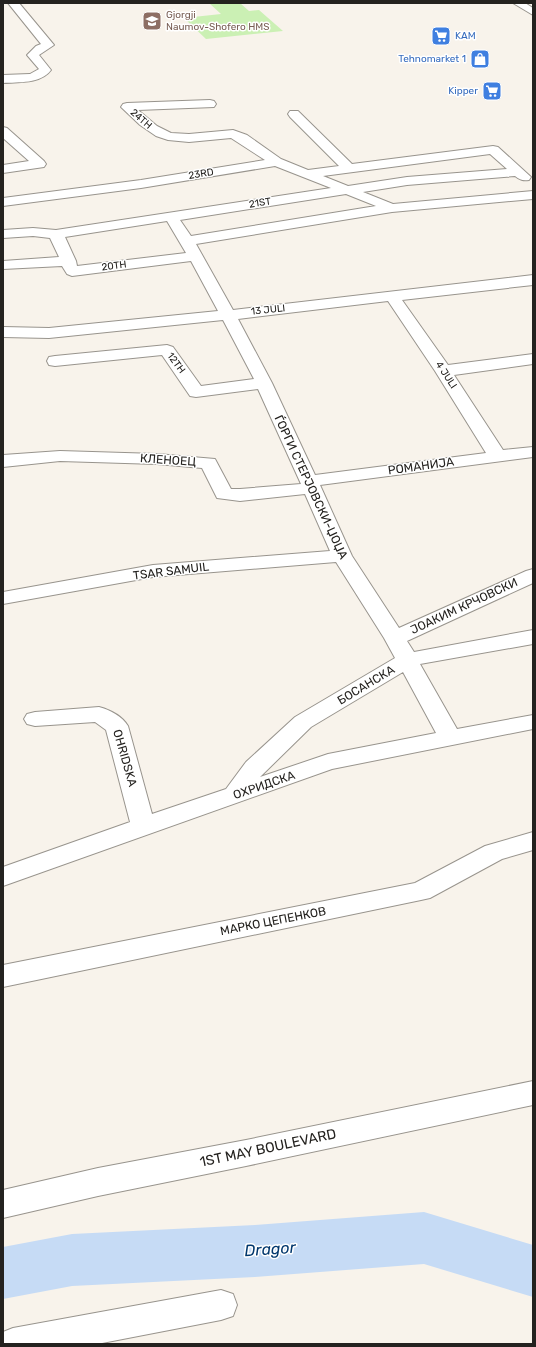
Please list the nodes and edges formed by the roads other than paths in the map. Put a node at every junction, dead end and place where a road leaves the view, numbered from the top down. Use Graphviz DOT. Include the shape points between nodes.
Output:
graph roads {
  1 [pos="13,3"];
  2 [pos="520,3"];
  3 [pos="532,10"];
  4 [pos="3,79"];
  5 [pos="210,104"];
  6 [pos="294,114"];
  7 [pos="3,131"];
  8 [pos="276,162"];
  9 [pos="3,169"];
  10 [pos="349,169"];
  11 [pos="518,172"];
  12 [pos="308,174"];
  13 [pos="533,182"];
  14 [pos="344,190"];
  15 [pos="533,195"];
  16 [pos="3,202"];
  17 [pos="392,208"];
  18 [pos="171,216"];
  19 [pos="3,234"];
  20 [pos="56,234"];
  21 [pos="187,241"];
  22 [pos="195,256"];
  23 [pos="69,262"];
  24 [pos="3,265"];
  25 [pos="533,280"];
  26 [pos="392,296"];
  27 [pos="228,315"];
  28 [pos="3,332"];
  29 [pos="533,359"];
  30 [pos="55,361"];
  31 [pos="443,371"];
  32 [pos="264,383"];
  33 [pos="533,452"];
  34 [pos="497,456"];
  35 [pos="3,461"];
  36 [pos="311,485"];
  37 [pos="342,556"];
  38 [pos="533,575"];
  39 [pos="3,598"];
  40 [pos="533,637"];
  41 [pos="395,638"];
  42 [pos="408,660"];
  43 [pos="35,719"];
  44 [pos="533,722"];
  45 [pos="450,738"];
  46 [pos="233,796"];
  47 [pos="143,826"];
  48 [pos="533,841"];
  49 [pos="3,877"];
  50 [pos="3,976"];
  51 [pos="533,1093"];
  52 [pos="3,1204"];
  53 [pos="221,1305"];
  54 [pos="12,1344"];
  1 -- 4 [label="street" via="48,45 33,55 45,70 35,76"];
  2 -- 3 [label="street"];
  5 -- 8 [label="street, 24TH" via="127,107 152,129 168,136 189,138 233,134 244,138"];
  6 -- 10 [label="street"];
  7 -- 9 [label="street" via="39,164"];
  8 -- 12 [label="street, 23RD"];
  8 -- 16 [label="street, 23RD" via="141,184"];
  10 -- 11 [label="street" via="493,150"];
  10 -- 12 [label="street"];
  11 -- 13 [label="street"];
  11 -- 14 [label="street, 21ST" via="407,181"];
  12 -- 14 [label="street, 23RD"];
  14 -- 17 [label="street, 23RD"];
  14 -- 18 [label="street, 21ST"];
  15 -- 17 [label="street"];
  17 -- 21 [label="street"];
  18 -- 20 [label="street, 21ST"];
  18 -- 21 [label="street, ЃОРГИ СТЕРЈОВСКИ-ЏОЏА"];
  19 -- 20 [label="street, 21ST"];
  20 -- 23 [label="street"];
  21 -- 22 [label="street, ЃОРГИ СТЕРЈОВСКИ-ЏОЏА"];
  22 -- 23 [label="street, 20TH" via="72,271"];
  22 -- 27 [label="street, ЃОРГИ СТЕРЈОВСКИ-ЏОЏА"];
  23 -- 24 [label="street"];
  25 -- 26 [label="street, 13 JULI"];
  26 -- 27 [label="street, 13 JULI"];
  26 -- 31 [label="street, 4 JULI"];
  27 -- 28 [label="street, 13 JULI" via="49,333"];
  27 -- 32 [label="street, ЃОРГИ СТЕРЈОВСКИ-ЏОЏА"];
  29 -- 31 [label="street"];
  30 -- 32 [label="street, 12TH" via="167,350 196,392"];
  31 -- 34 [label="street, 4 JULI"];
  32 -- 36 [label="street, ЃОРГИ СТЕРЈОВСКИ-ЏОЏА"];
  33 -- 34 [label="street, РОМАНИЈА"];
  34 -- 36 [label="street, РОМАНИЈА"];
  35 -- 36 [label="street, КЛЕНОЕЦ" via="60,456 209,463 224,494 240,495"];
  36 -- 37 [label="street, ЃОРГИ СТЕРЈОВСКИ-ЏОЏА"];
  37 -- 39 [label="street, TSAR SAMUIL" via="153,571"];
  37 -- 41 [label="street, ЃОРГИ СТЕРЈОВСКИ-ЏОЏА"];
  38 -- 41 [label="street, ЈОАКИМ КРЧОВСКИ"];
  40 -- 42 [label="street, БОСАНСКА"];
  41 -- 42 [label="street, ЃОРГИ СТЕРЈОВСКИ-ЏОЏА"];
  42 -- 45 [label="street, ЃОРГИ СТЕРЈОВСКИ-ЏОЏА"];
  42 -- 46 [label="street, БОСАНСКА" via="303,722 254,768"];
  43 -- 47 [label="street, OHRIDSKA" via="99,714 117,726"];
  44 -- 45 [label="street, ОХРИДСКА"];
  45 -- 46 [label="street, ОХРИДСКА" via="328,762"];
  46 -- 47 [label="street, ОХРИДСКА"];
  47 -- 49 [label="street, ОХРИДСКА"];
  48 -- 50 [label="street, МАРКО ЦЕПЕНКОВ" via="494,852 421,891"];
  51 -- 52 [label="street, 1ST MAY BOULEVARD" via="98,1182"];
  53 -- 54 [label="street"];
}
